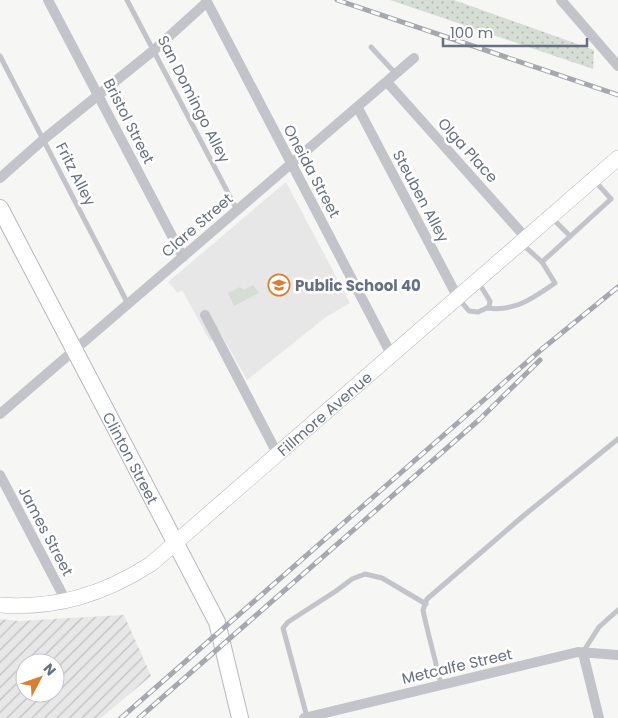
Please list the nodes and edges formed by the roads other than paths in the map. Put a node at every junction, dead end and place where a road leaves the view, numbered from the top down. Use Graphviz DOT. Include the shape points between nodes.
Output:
graph roads {
  1 [pos="48,0"];
  2 [pos="127,0"];
  3 [pos="561,0"];
  4 [pos="207,1"];
  5 [pos="371,47"];
  6 [pos="154,50"];
  7 [pos="0,56"];
  8 [pos="414,58"];
  9 [pos="618,66"];
  10 [pos="397,74"];
  11 [pos="387,82"];
  12 [pos="99,94"];
  13 [pos="358,108"];
  14 [pos="44,139"];
  15 [pos="618,158"];
  16 [pos="292,164"];
  17 [pos="0,178"];
  18 [pos="594,180"];
  19 [pos="0,208"];
  20 [pos="237,210"];
  21 [pos="551,217"];
  22 [pos="570,236"];
  23 [pos="524,241"];
  24 [pos="183,257"];
  25 [pos="542,262"];
  26 [pos="477,281"];
  27 [pos="458,298"];
  28 [pos="128,304"];
  29 [pos="487,308"];
  30 [pos="205,315"];
  31 [pos="74,350"];
  32 [pos="392,356"];
  33 [pos="0,414"];
  34 [pos="618,439"];
  35 [pos="278,455"];
  36 [pos="0,475"];
  37 [pos="176,544"];
  38 [pos="66,601"];
  39 [pos="426,604"];
  40 [pos="0,605"];
  41 [pos="618,610"];
  42 [pos="583,653"];
  43 [pos="618,655"];
  44 [pos="441,684"];
  45 [pos="240,718"];
  46 [pos="305,718"];
  47 [pos="599,718"];
  1 -- 12 [label="street, Bristol Street"];
  2 -- 6 [label="lane, San Domingo Alley"];
  3 -- 9 [label="street"];
  4 -- 6 [label="street"];
  4 -- 16 [label="street, Oneida Street"];
  5 -- 10 [label="lane"];
  6 -- 12 [label="street"];
  6 -- 20 [label="lane, San Domingo Alley"];
  7 -- 14 [label="lane, Fritz Alley"];
  8 -- 10 [label="street, Clare Street"];
  10 -- 11 [label="street, Clare Street"];
  11 -- 13 [label="street, Clare Street"];
  11 -- 23 [label="street, Olga Place"];
  12 -- 14 [label="street"];
  12 -- 24 [label="street, Bristol Street"];
  13 -- 16 [label="street, Clare Street"];
  13 -- 27 [label="street, Steuben Alley"];
  14 -- 17 [label="street"];
  14 -- 28 [label="lane, Fritz Alley"];
  15 -- 18 [label="street, Fillmore Avenue"];
  16 -- 20 [label="street, Clare Street"];
  16 -- 32 [label="street, Oneida Street"];
  18 -- 21 [label="street, Fillmore Avenue"];
  18 -- 22 [label="lane" via="611,199"];
  19 -- 31 [label="main road, Clinton Street"];
  20 -- 24 [label="street, Clare Street"];
  21 -- 22 [label="lane"];
  21 -- 23 [label="street, Fillmore Avenue"];
  22 -- 25 [label="lane"];
  23 -- 25 [label="lane"];
  23 -- 26 [label="street, Fillmore Avenue"];
  24 -- 28 [label="street, Clare Street"];
  25 -- 29 [label="lane" via="555,283 517,306"];
  26 -- 27 [label="street, Fillmore Avenue"];
  26 -- 29 [label="lane" via="490,301"];
  27 -- 29 [label="lane" via="469,310 478,312"];
  27 -- 32 [label="street, Fillmore Avenue"];
  28 -- 31 [label="street, Clare Street"];
  30 -- 35 [label="street"];
  31 -- 33 [label="street, Clare Street"];
  31 -- 37 [label="main road, Clinton Street"];
  32 -- 35 [label="street, Fillmore Avenue"];
  34 -- 39 [label="lane" via="427,599"];
  35 -- 37 [label="street, Fillmore Avenue"];
  36 -- 38 [label="street, James Street"];
  37 -- 38 [label="street, Fillmore Avenue" via="151,564 111,587"];
  37 -- 45 [label="main road, Clinton Street" via="217,622"];
  38 -- 40 [label="street, Fillmore Avenue" via="35,606"];
  39 -- 44 [label="lane" via="426,624"];
  39 -- 46 [label="lane" via="382,578 365,574 352,579 288,622 283,628"];
  41 -- 42 [label="lane" via="599,627"];
  42 -- 43 [label="street, Metcalfe Street"];
  42 -- 44 [label="street, Metcalfe Street"];
  42 -- 47 [label="street"];
  44 -- 46 [label="street, Metcalfe Street"];
}
